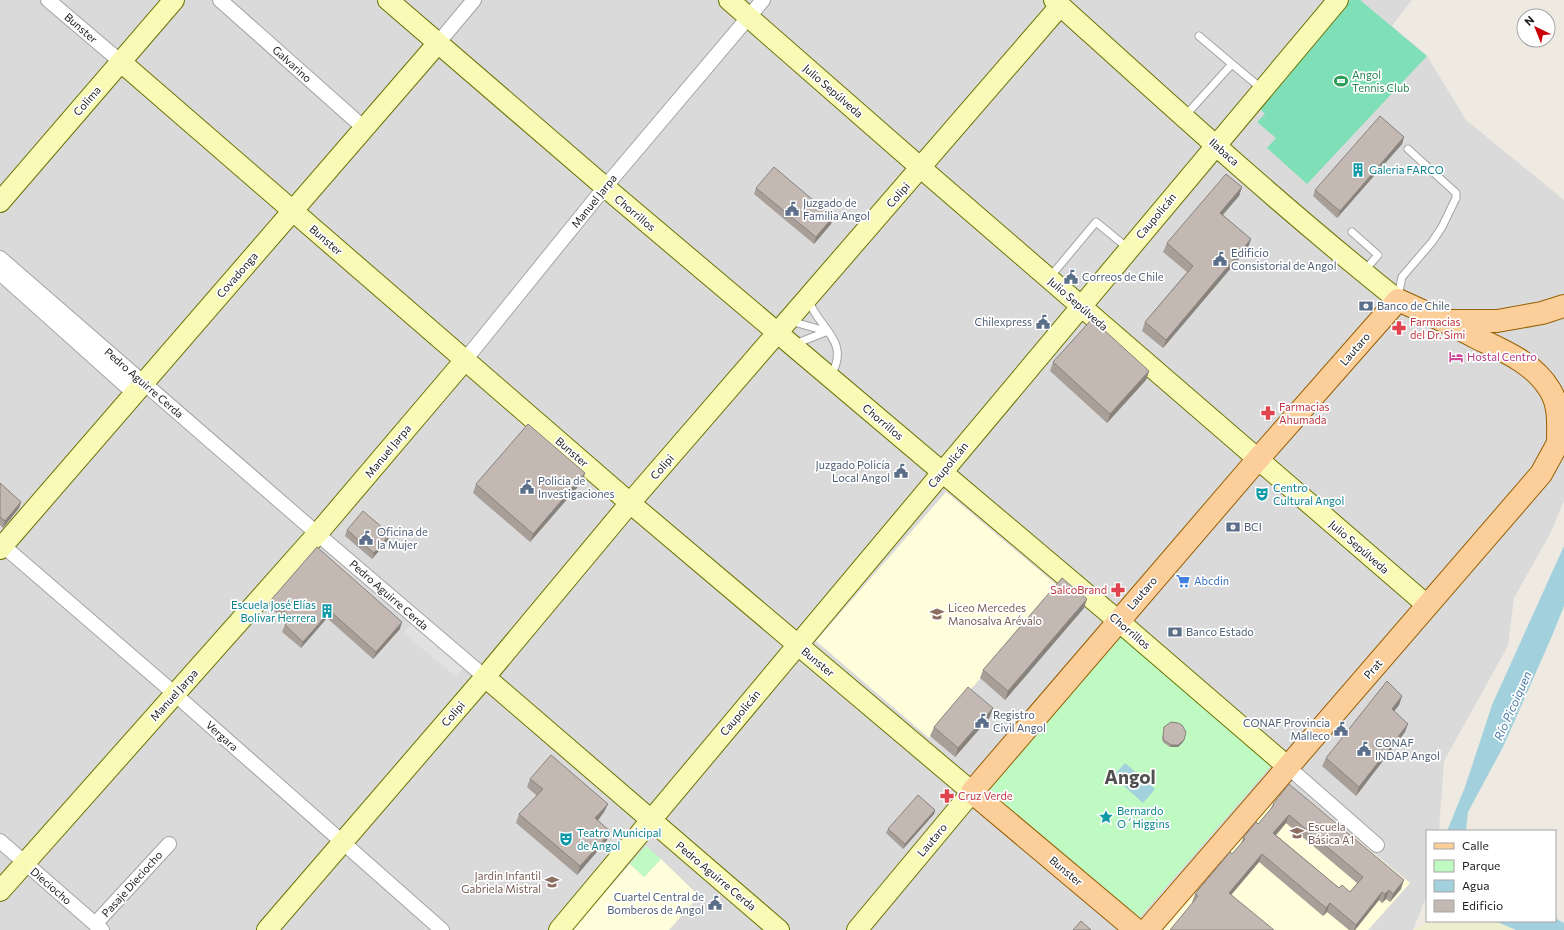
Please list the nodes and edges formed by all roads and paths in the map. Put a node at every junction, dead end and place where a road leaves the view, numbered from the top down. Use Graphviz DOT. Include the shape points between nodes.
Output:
graph roads {
  1 [pos="48,0"];
  2 [pos="174,0"];
  3 [pos="220,0"];
  4 [pos="388,0"];
  5 [pos="474,0"];
  6 [pos="729,0"];
  7 [pos="763,0"];
  8 [pos="1338,0"];
  9 [pos="1057,3"];
  10 [pos="748,16"];
  11 [pos="1199,36"];
  12 [pos="438,43"];
  13 [pos="121,62"];
  14 [pos="1232,64"];
  15 [pos="1263,90"];
  16 [pos="1184,117"];
  17 [pos="364,128"];
  18 [pos="1216,146"];
  19 [pos="1408,149"];
  20 [pos="921,168"];
  21 [pos="605,187"];
  22 [pos="0,202"];
  23 [pos="292,211"];
  24 [pos="1352,232"];
  25 [pos="1129,250"];
  26 [pos="0,258"];
  27 [pos="1363,272"];
  28 [pos="0,273"];
  29 [pos="1049,279"];
  30 [pos="808,299"];
  31 [pos="1398,300"];
  32 [pos="1081,306"];
  33 [pos="1564,306"];
  34 [pos="1445,321"];
  35 [pos="828,331"];
  36 [pos="786,333"];
  37 [pos="465,360"];
  38 [pos="830,376"];
  39 [pos="140,388"];
  40 [pos="1564,391"];
  41 [pos="1558,443"];
  42 [pos="1258,459"];
  43 [pos="942,472"];
  44 [pos="630,503"];
  45 [pos="318,534"];
  46 [pos="1,546"];
  47 [pos="1428,606"];
  48 [pos="1118,621"];
  49 [pos="798,644"];
  50 [pos="485,677"];
  51 [pos="175,694"];
  52 [pos="1288,767"];
  53 [pos="972,792"];
  54 [pos="651,821"];
  55 [pos="0,841"];
  56 [pos="342,842"];
  57 [pos="169,844"];
  58 [pos="1377,845"];
  59 [pos="25,863"];
  60 [pos="0,891"];
  61 [pos="99,927"];
  62 [pos="267,930"];
  63 [pos="442,930"];
  64 [pos="559,930"];
  65 [pos="779,930"];
  66 [pos="857,930"];
  67 [pos="1136,930"];
  68 [pos="1147,930"];
  1 -- 13 [label="street, Bunster"];
  2 -- 13 [label="street, Colima"];
  3 -- 17 [label="street, Galvarino"];
  4 -- 12 [label="street, Chorrillos"];
  5 -- 12 [label="street, Covadonga"];
  6 -- 10 [label="street, Julio Sepúlveda"];
  7 -- 10 [label="street, Manuel Jarpa"];
  8 -- 15 [label="street, Caupolicán"];
  9 -- 16 [label="street, Ilabaca"];
  9 -- 20 [label="street, Colipi"];
  10 -- 20 [label="street, Julio Sepúlveda"];
  10 -- 21 [label="street, Manuel Jarpa"];
  11 -- 14 [label="lane"];
  12 -- 17 [label="street, Covadonga"];
  12 -- 21 [label="street, Chorrillos"];
  13 -- 22 [label="street, Colima"];
  13 -- 23 [label="street, Bunster"];
  14 -- 15 [label="lane"];
  14 -- 16 [label="lane"];
  15 -- 18 [label="street, Caupolicán"];
  16 -- 18 [label="street, Ilabaca"];
  17 -- 23 [label="street, Covadonga"];
  18 -- 25 [label="street, Caupolicán"];
  18 -- 27 [label="street, Ilabaca"];
  19 -- 31 [label="lane" via="1456,193 1456,198 1432,242 1402,277"];
  20 -- 29 [label="street, Julio Sepúlveda"];
  20 -- 30 [label="street, Colipi"];
  21 -- 36 [label="street, Chorrillos"];
  21 -- 37 [label="street, Manuel Jarpa"];
  23 -- 37 [label="street, Bunster"];
  23 -- 39 [label="street, Covadonga"];
  24 -- 27 [label="lane" via="1378,255"];
  25 -- 29 [label="lane" via="1096,222"];
  25 -- 32 [label="street, Caupolicán"];
  26 -- 39 [label="street, Pedro Aguirre Cerda"];
  27 -- 31 [label="street, Ilabaca"];
  28 -- 39 [label="street, Pedro Aguirre Cerda"];
  29 -- 32 [label="street, Julio Sepúlveda"];
  30 -- 35 [label="lane" via="816,317"];
  30 -- 36 [label="street, Colipi"];
  31 -- 34 [label="main road"];
  31 -- 42 [label="main road, Lautaro"];
  32 -- 42 [label="street, Julio Sepúlveda"];
  32 -- 43 [label="street, Caupolicán"];
  33 -- 34 [label="main road" via="1534,315 1497,321"];
  34 -- 41 [label="main road" via="1505,351 1534,370 1551,391 1555,402 1559,415"];
  35 -- 36 [label="lane"];
  35 -- 36 [label="lane"];
  35 -- 38 [label="lane" via="833,338 837,354"];
  36 -- 38 [label="street, Chorrillos"];
  36 -- 44 [label="street, Colipi"];
  37 -- 44 [label="street, Bunster"];
  37 -- 45 [label="street, Manuel Jarpa"];
  38 -- 43 [label="street, Chorrillos"];
  39 -- 45 [label="street, Pedro Aguirre Cerda"];
  39 -- 46 [label="street, Covadonga"];
  40 -- 41 [label="main road, Prat"];
  41 -- 47 [label="main road, Prat" via="1540,474"];
  42 -- 47 [label="street, Julio Sepúlveda"];
  42 -- 48 [label="main road, Lautaro"];
  43 -- 48 [label="street, Chorrillos"];
  43 -- 49 [label="street, Caupolicán"];
  44 -- 49 [label="street, Bunster"];
  44 -- 50 [label="street, Colipi"];
  45 -- 50 [label="street, Pedro Aguirre Cerda"];
  45 -- 51 [label="street, Manuel Jarpa"];
  46 -- 51 [label="street, Vergara"];
  47 -- 52 [label="main road, Prat"];
  48 -- 52 [label="street, Chorrillos"];
  48 -- 53 [label="main road, Lautaro"];
  49 -- 53 [label="street, Bunster"];
  49 -- 54 [label="street, Caupolicán"];
  50 -- 54 [label="street, Pedro Aguirre Cerda"];
  50 -- 56 [label="street, Colipi"];
  51 -- 56 [label="street, Vergara"];
  51 -- 59 [label="street, Manuel Jarpa"];
  52 -- 58 [label="street, Chorrillos"];
  52 -- 68 [label="main road, Prat"];
  53 -- 66 [label="street, Lautaro"];
  53 -- 67 [label="main road, Bunster"];
  54 -- 64 [label="street, Caupolicán"];
  54 -- 65 [label="street, Pedro Aguirre Cerda"];
  55 -- 59 [label="street, Dieciocho"];
  56 -- 62 [label="street, Colipi"];
  56 -- 63 [label="street, Vergara"];
  57 -- 61 [label="street, Pasaje Dieciocho"];
  59 -- 60 [label="street, Manuel Jarpa"];
  59 -- 61 [label="street, Dieciocho"];
}
